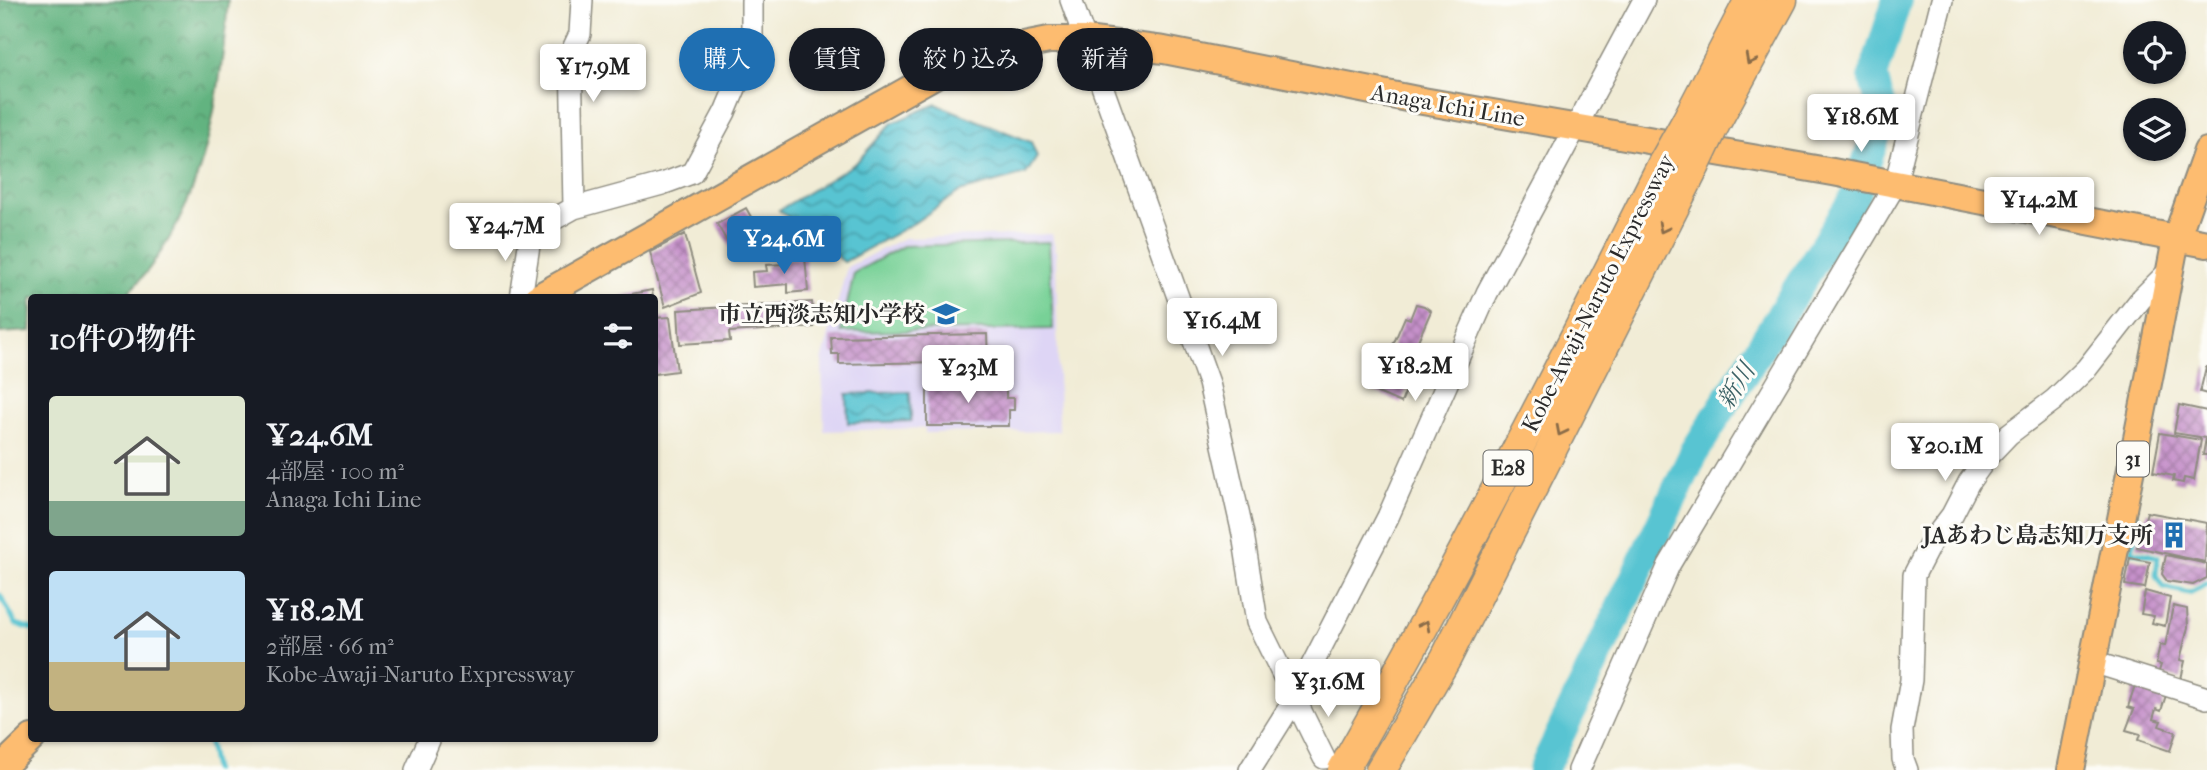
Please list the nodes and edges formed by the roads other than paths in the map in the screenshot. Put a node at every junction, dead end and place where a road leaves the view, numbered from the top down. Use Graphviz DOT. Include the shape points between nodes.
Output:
graph roads {
  1 [pos="582,0"];
  2 [pos="752,0"];
  3 [pos="1071,0"];
  4 [pos="1644,0"];
  5 [pos="1750,0"];
  6 [pos="1782,0"];
  7 [pos="1942,0"];
  8 [pos="1081,28"];
  9 [pos="1057,40"];
  10 [pos="1153,49"];
  11 [pos="1103,91"];
  12 [pos="1700,124"];
  13 [pos="1576,127"];
  14 [pos="2207,151"];
  15 [pos="692,173"];
  16 [pos="1887,184"];
  17 [pos="720,195"];
  18 [pos="573,208"];
  19 [pos="2176,239"];
  20 [pos="2207,244"];
  21 [pos="2168,272"];
  22 [pos="522,294"];
  23 [pos="544,294"];
  24 [pos="2093,662"];
  25 [pos="2207,698"];
  26 [pos="1294,700"];
  27 [pos="28,742"];
  28 [pos="428,742"];
  29 [pos="1334,764"];
  30 [pos="0,769"];
  31 [pos="416,770"];
  32 [pos="1250,770"];
  33 [pos="1381,770"];
  34 [pos="1579,770"];
  35 [pos="1907,770"];
  36 [pos="2071,770"];
  1 -- 18 [label="street" via="580,34 571,52"];
  2 -- 15 [label="street" via="752,38 736,86"];
  3 -- 8 [label="street"];
  4 -- 13 [label="street"];
  5 -- 12 [label="highway, Kobe-Awaji-Naruto Expressway / E28"];
  6 -- 12 [label="highway, Kobe-Awaji-Naruto Expressway / E28, one-way"];
  7 -- 16 [label="street"];
  9 -- 17 [label="main road, Anaga Ichi Line" via="993,51 942,71"];
  10 -- 13 [label="main road, Anaga Ichi Line"];
  11 -- 26 [label="street" via="1209,383 1243,534 1256,622"];
  29 -- 12 [label="highway, Kobe-Awaji-Naruto Expressway / E28, one-way, bridge" via="1422,632 1664,162"];
  12 -- 33 [label="highway, Kobe-Awaji-Naruto Expressway / E28, one-way, bridge" via="1694,167 1446,659"];
  13 -- 16 [label="main road, Anaga Ichi Line"];
  13 -- 26 [label="street" via="1487,293 1388,517"];
  14 -- 19 [label="main road, 31"];
  15 -- 17 [label="street"];
  15 -- 18 [label="street"];
  16 -- 19 [label="main road, Anaga Ichi Line"];
  16 -- 34 [label="street" via="1669,565"];
  17 -- 23 [label="main road, Anaga Ichi Line"];
  18 -- 22 [label="street" via="531,232"];
  19 -- 20 [label="main road, Anaga Ichi Line"];
  19 -- 21 [label="main road, 31"];
  21 -- 24 [label="main road, 31"];
  21 -- 35 [label="street" via="2087,368 1987,457 1930,544 1914,575 1911,680 1902,730"];
  24 -- 25 [label="street"];
  24 -- 36 [label="main road, 31"];
  26 -- 29 [label="street"];
  26 -- 32 [label="street"];
  27 -- 30 [label="main road"];
  28 -- 31 [label="street"];
}
